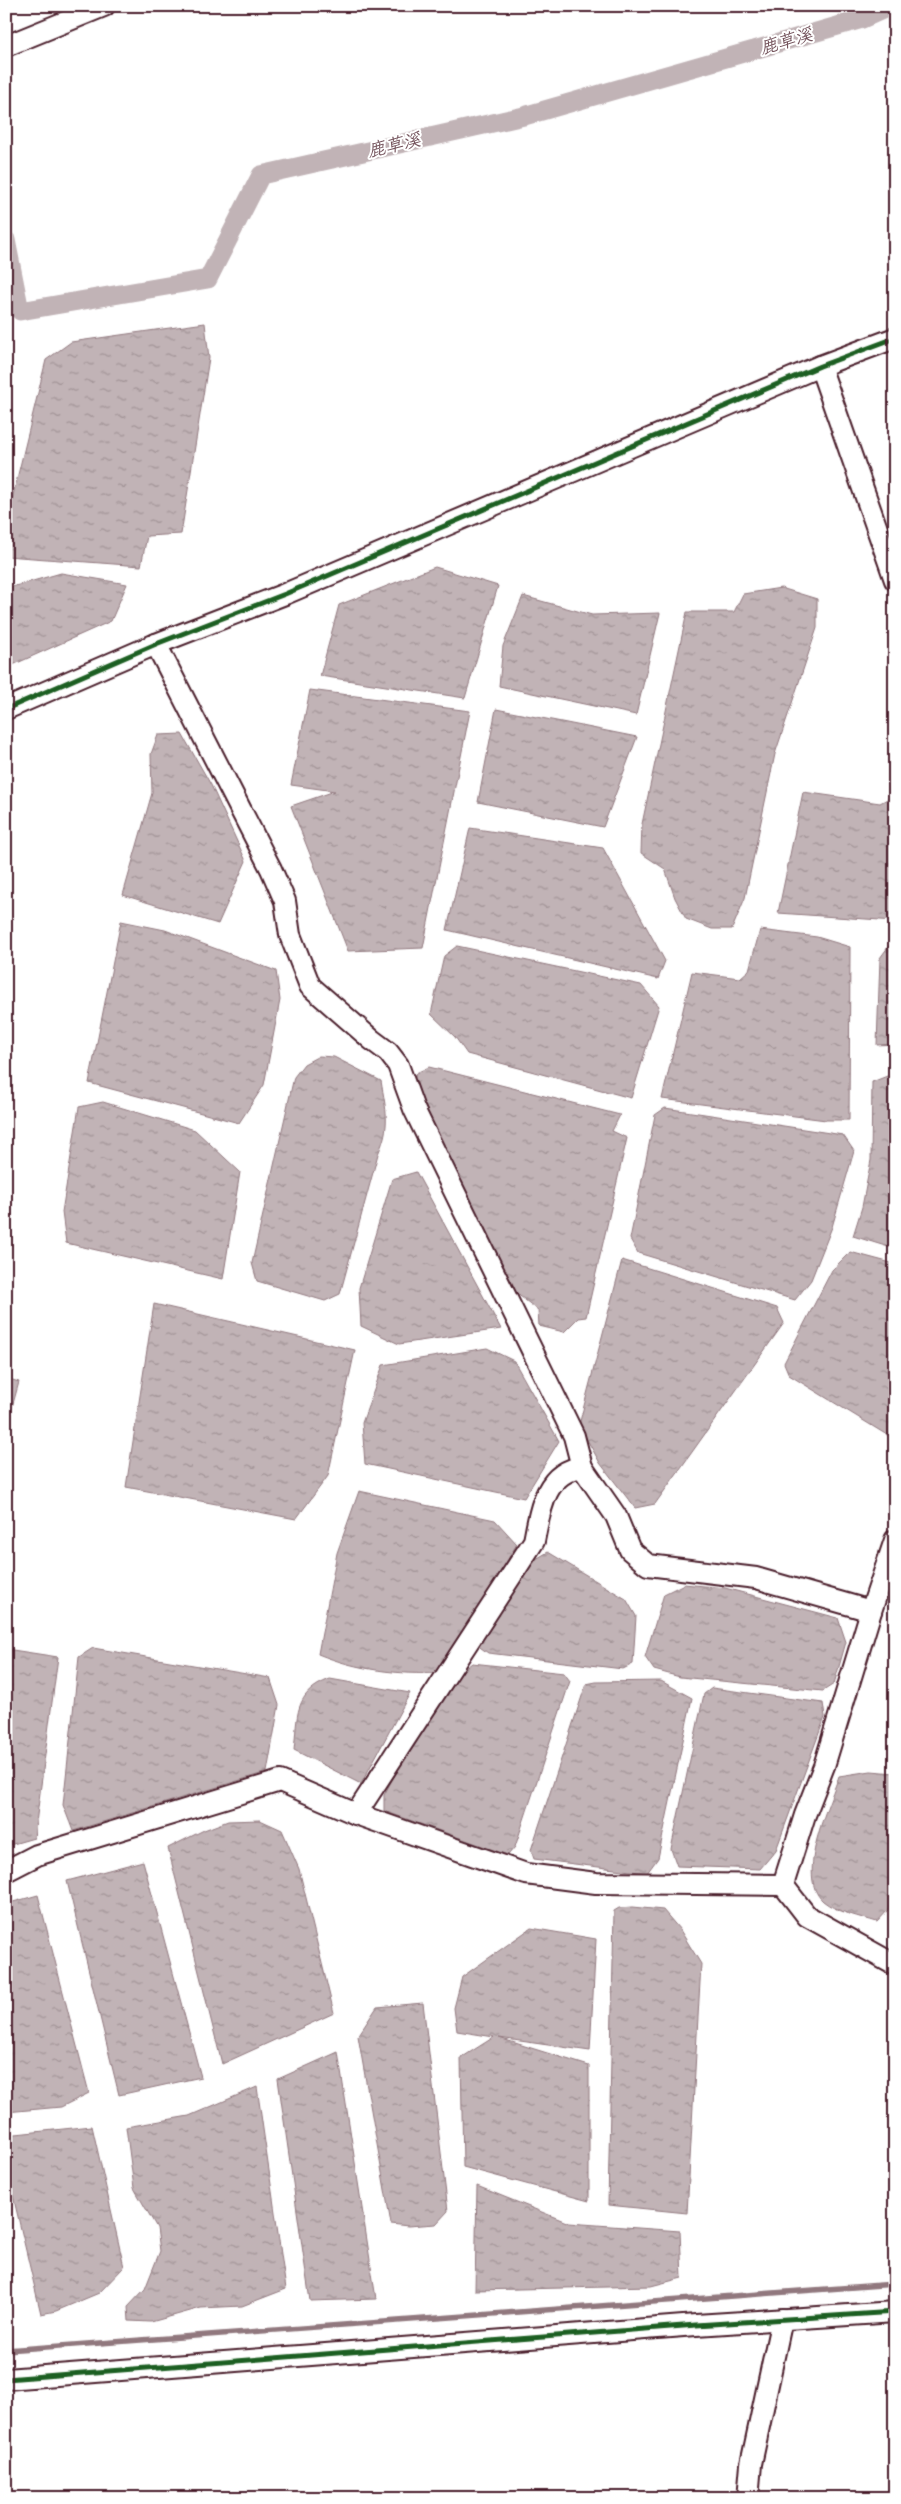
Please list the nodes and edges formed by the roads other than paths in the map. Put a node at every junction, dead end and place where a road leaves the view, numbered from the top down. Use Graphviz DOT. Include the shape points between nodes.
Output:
graph roads {
  1 [pos="104,6"];
  2 [pos="6,46"];
  3 [pos="895,338"];
  4 [pos="820,366"];
  5 [pos="895,580"];
  6 [pos="156,644"];
  7 [pos="6,709"];
  8 [pos="582,1467"];
  9 [pos="895,1540"];
  10 [pos="871,1611"];
  11 [pos="356,1814"];
  12 [pos="6,1871"];
  13 [pos="783,1886"];
  14 [pos="895,1965"];
  15 [pos="895,2312"];
  16 [pos="782,2320"];
  17 [pos="6,2379"];
  18 [pos="748,2498"];
  1 -- 2 [label="street"];
  3 -- 4 [label="street"];
  4 -- 5 [label="street"];
  4 -- 6 [label="street" via="286,594"];
  6 -- 7 [label="street"];
  6 -- 8 [label="street" via="271,869 285,901 290,934 310,986 388,1052 398,1065 414,1109 574,1436"];
  8 -- 10 [label="street" via="616,1516 630,1550 648,1565 756,1578"];
  8 -- 11 [label="street" via="559,1475 542,1503 534,1540"];
  9 -- 10 [label="street"];
  10 -- 13 [label="street"];
  11 -- 12 [label="street" via="280,1781 37,1854"];
  11 -- 13 [label="street" via="526,1874 596,1883"];
  13 -- 14 [label="street" via="806,1916"];
  15 -- 16 [label="street"];
  16 -- 17 [label="street"];
  16 -- 18 [label="street" via="751,2464"];
}
